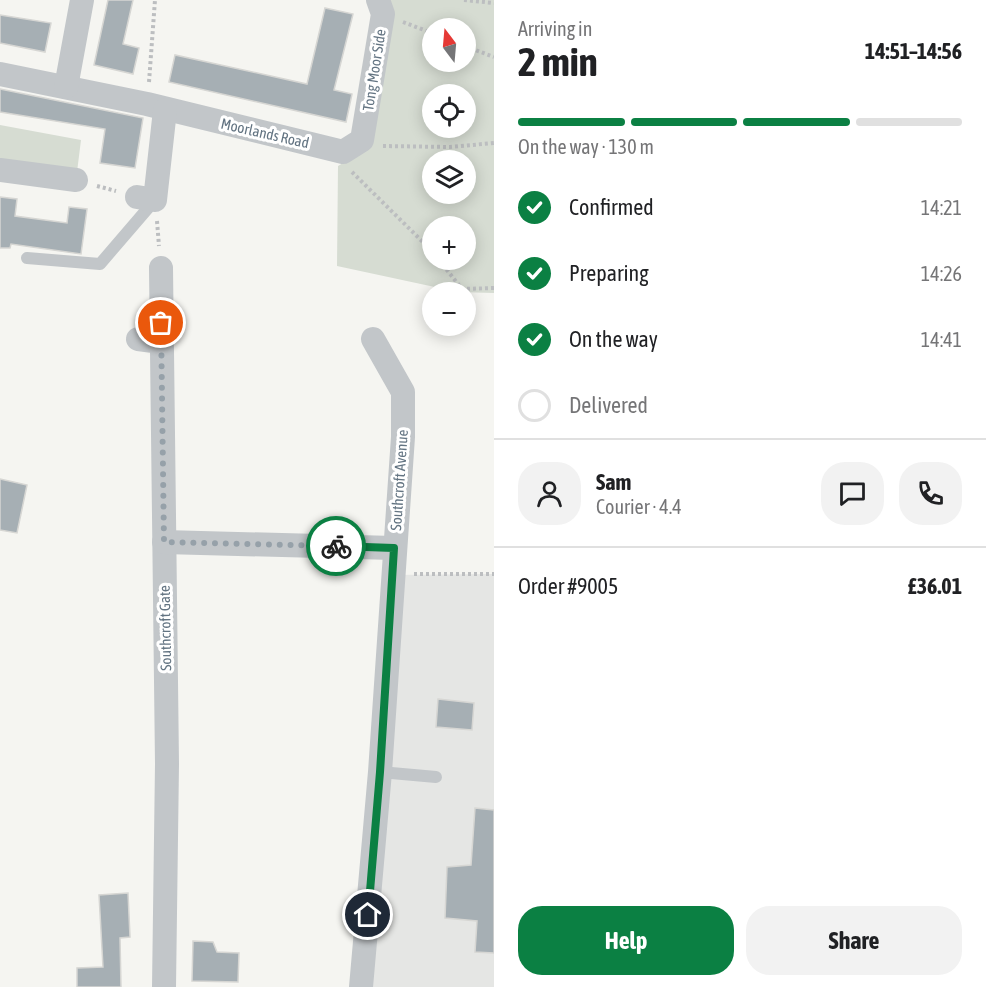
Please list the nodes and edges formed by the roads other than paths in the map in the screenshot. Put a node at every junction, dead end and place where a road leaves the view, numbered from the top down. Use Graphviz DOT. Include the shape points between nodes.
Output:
graph roads {
  1 [pos="82,0"];
  2 [pos="380,7"];
  3 [pos="0,74"];
  4 [pos="66,87"];
  5 [pos="156,107"];
  6 [pos="353,146"];
  7 [pos="0,170"];
  8 [pos="76,180"];
  9 [pos="146,199"];
  10 [pos="27,258"];
  11 [pos="161,268"];
  12 [pos="371,338"];
  13 [pos="164,542"];
  14 [pos="394,548"];
  15 [pos="380,772"];
  16 [pos="436,777"];
  17 [pos="164,987"];
  18 [pos="361,987"];
  1 -- 4 [label="street"];
  2 -- 6 [label="street, Tong Moor Side"];
  3 -- 4 [label="street, Moorlands Road"];
  4 -- 5 [label="street, Moorlands Road"];
  5 -- 6 [label="street, Moorlands Road"];
  5 -- 9 [label="street"];
  7 -- 8 [label="street"];
  9 -- 10 [label="lane" via="100,264"];
  11 -- 13 [label="street, Southcroft Gate" via="149,340"];
  12 -- 14 [label="street, Southcroft Avenue" via="403,392"];
  13 -- 14 [label="street"];
  13 -- 17 [label="street, Southcroft Gate"];
  14 -- 15 [label="street, Southcroft Avenue"];
  15 -- 16 [label="lane"];
  15 -- 18 [label="street, Southcroft Avenue"];
}
